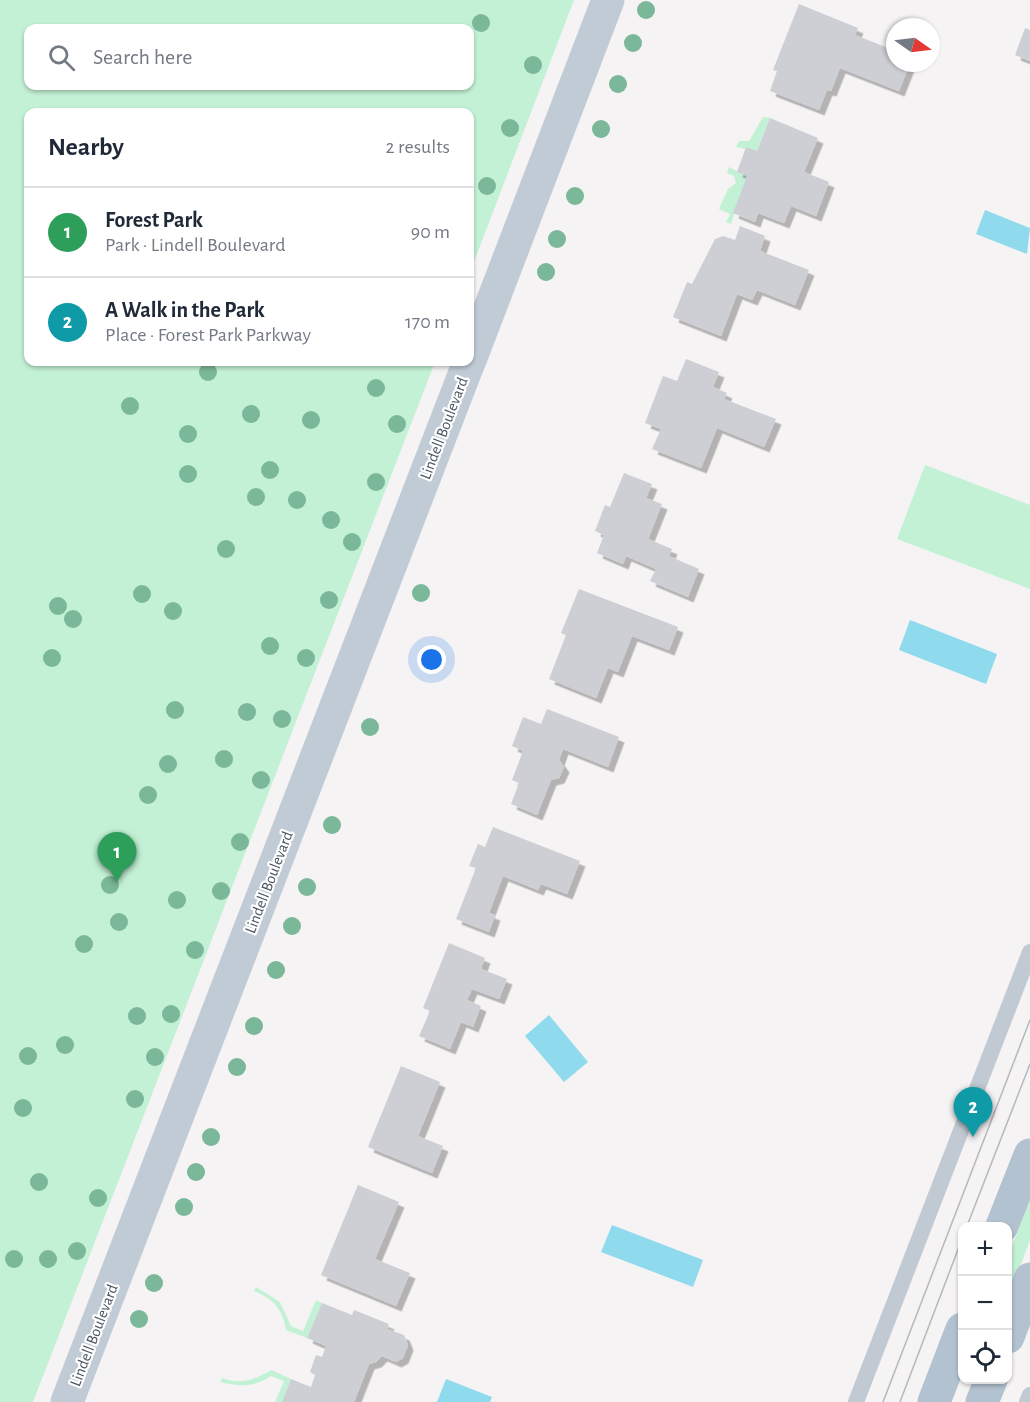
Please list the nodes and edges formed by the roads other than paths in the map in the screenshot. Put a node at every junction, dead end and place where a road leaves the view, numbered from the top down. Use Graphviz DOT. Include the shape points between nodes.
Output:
graph roads {
  1 [pos="608,0"];
  2 [pos="474,348"];
  3 [pos="467,366"];
  4 [pos="1030,952"];
  5 [pos="1030,1155"];
  6 [pos="1004,1222"];
  7 [pos="1030,1278"];
  8 [pos="963,1330"];
  9 [pos="1011,1330"];
  10 [pos="989,1384"];
  11 [pos="1030,1395"];
  12 [pos="67,1402"];
  13 [pos="856,1402"];
  14 [pos="934,1402"];
  15 [pos="982,1402"];
  16 [pos="1028,1402"];
  1 -- 2 [label="main road, Lindell Boulevard"];
  3 -- 12 [label="main road, Lindell Boulevard"];
  4 -- 13 [label="lane"];
  5 -- 6 [label="main road"];
  7 -- 9 [label="main road"];
  8 -- 14 [label="main road"];
  10 -- 15 [label="main road"];
  11 -- 16 [label="lane"];
}
